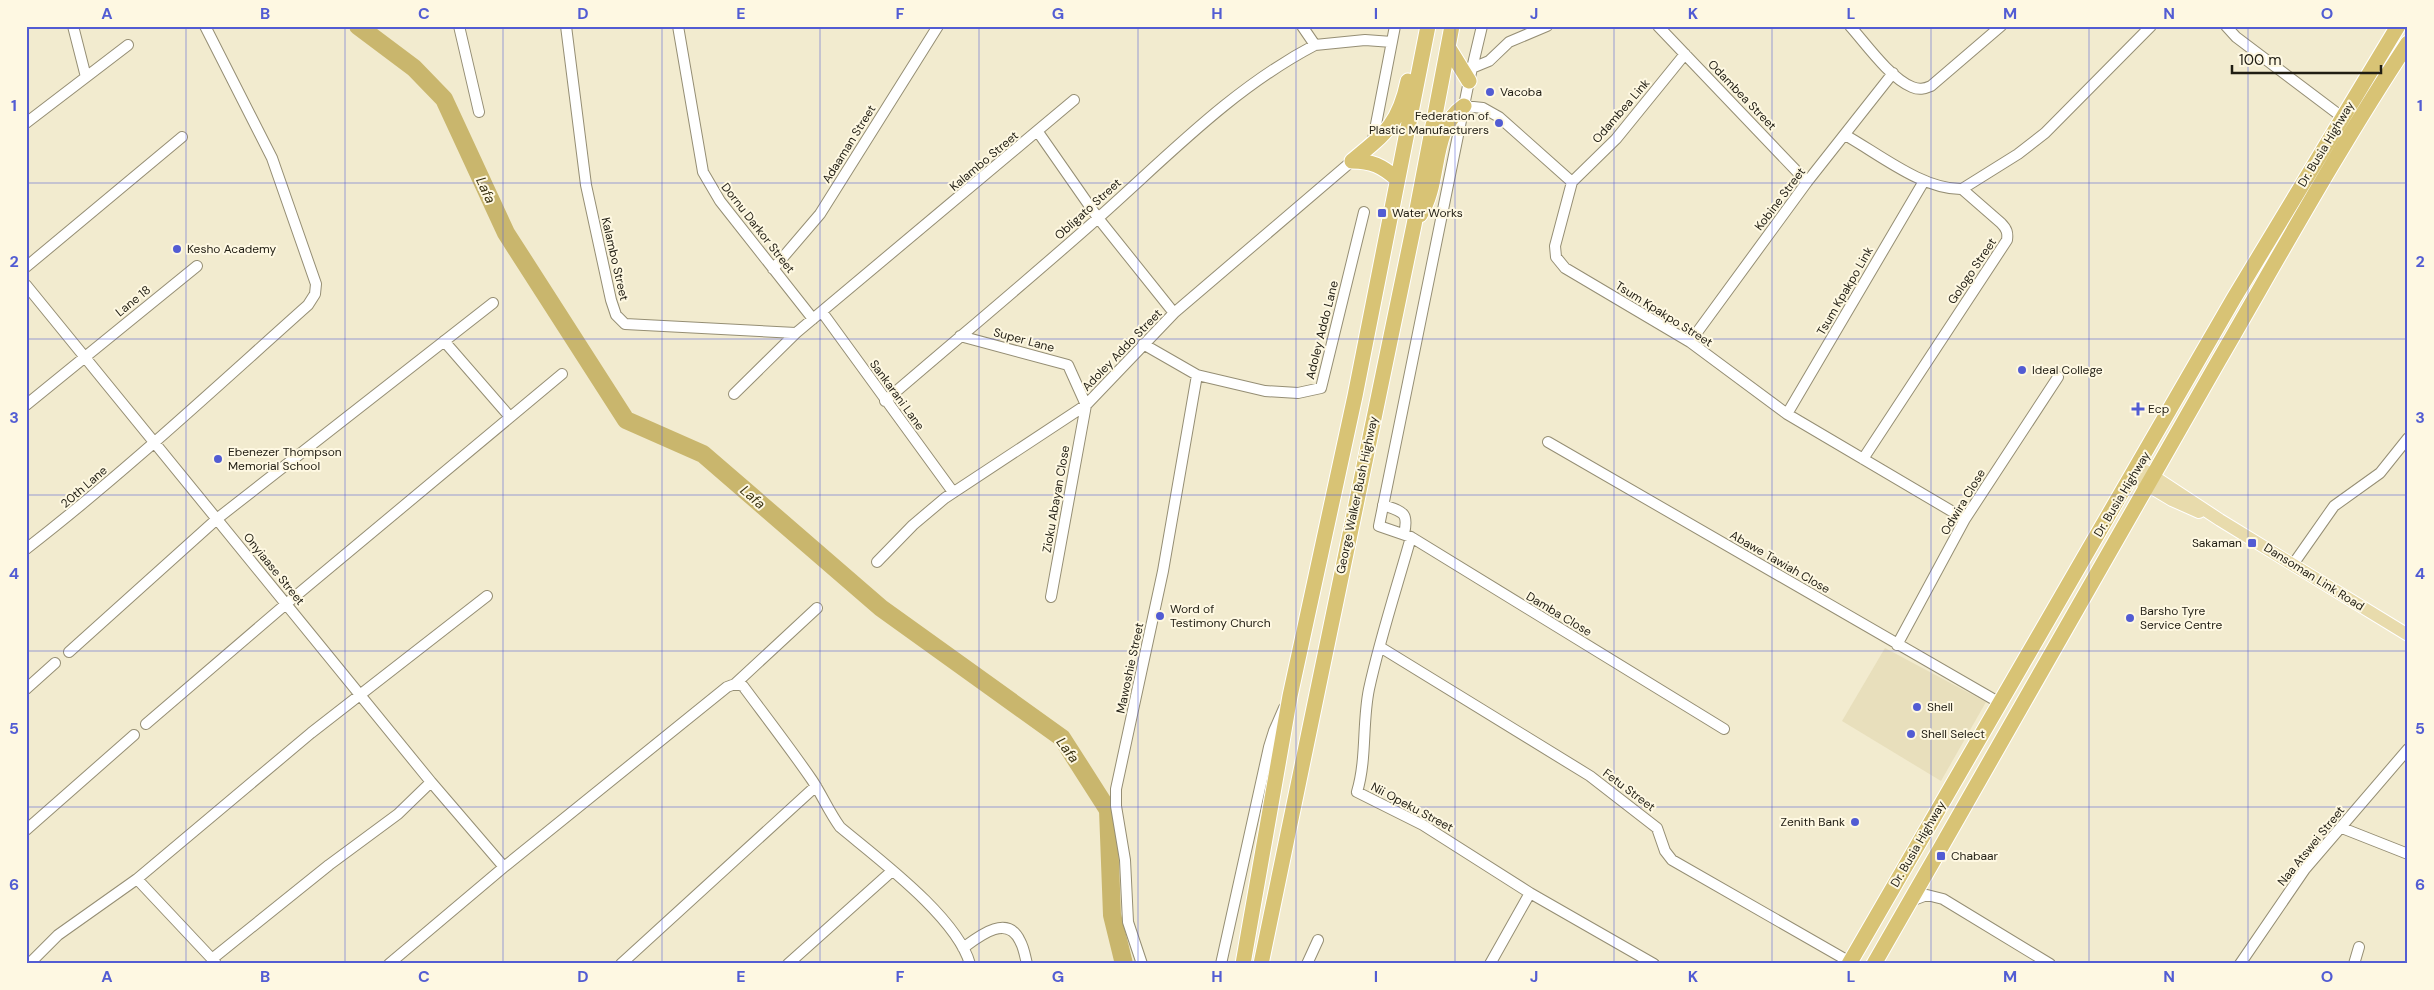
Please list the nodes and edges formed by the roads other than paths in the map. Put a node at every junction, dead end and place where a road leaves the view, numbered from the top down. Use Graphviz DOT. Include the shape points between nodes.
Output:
graph roads {
  1 [pos="73,26"];
  2 [pos="205,26"];
  3 [pos="459,26"];
  4 [pos="566,26"];
  5 [pos="678,26"];
  6 [pos="938,26"];
  7 [pos="1302,26"];
  8 [pos="1395,26"];
  9 [pos="1420,26"];
  10 [pos="1428,26"];
  11 [pos="1452,26"];
  12 [pos="1482,26"];
  13 [pos="1547,26"];
  14 [pos="1658,26"];
  15 [pos="1850,26"];
  16 [pos="2001,26"];
  17 [pos="2152,26"];
  18 [pos="2226,26"];
  19 [pos="2398,26"];
  20 [pos="1392,42"];
  21 [pos="2408,42"];
  22 [pos="128,45"];
  23 [pos="1315,45"];
  24 [pos="1448,47"];
  25 [pos="1685,54"];
  26 [pos="1893,73"];
  27 [pos="1470,75"];
  28 [pos="86,77"];
  29 [pos="1074,100"];
  30 [pos="1464,106"];
  31 [pos="479,112"];
  32 [pos="2342,117"];
  33 [pos="26,123"];
  34 [pos="1038,132"];
  35 [pos="1845,135"];
  36 [pos="182,137"];
  37 [pos="1372,145"];
  38 [pos="1352,161"];
  39 [pos="1397,179"];
  40 [pos="1924,181"];
  41 [pos="1572,182"];
  42 [pos="1807,182"];
  43 [pos="1962,189"];
  44 [pos="1364,212"];
  45 [pos="1098,218"];
  46 [pos="1414,225"];
  47 [pos="197,266"];
  48 [pos="26,267"];
  49 [pos="773,269"];
  50 [pos="26,285"];
  51 [pos="493,303"];
  52 [pos="822,312"];
  53 [pos="1174,314"];
  54 [pos="813,319"];
  55 [pos="796,333"];
  56 [pos="960,336"];
  57 [pos="444,341"];
  58 [pos="1690,342"];
  59 [pos="1144,344"];
  60 [pos="86,356"];
  61 [pos="562,374"];
  62 [pos="1197,376"];
  63 [pos="2058,377"];
  64 [pos="734,394"];
  65 [pos="885,401"];
  66 [pos="26,405"];
  67 [pos="1086,405"];
  68 [pos="1787,414"];
  69 [pos="510,417"];
  70 [pos="2408,438"];
  71 [pos="155,441"];
  72 [pos="1548,442"];
  73 [pos="1863,459"];
  74 [pos="2135,471"];
  75 [pos="2149,479"];
  76 [pos="953,492"];
  77 [pos="1383,505"];
  78 [pos="218,518"];
  79 [pos="1965,518"];
  80 [pos="1407,536"];
  81 [pos="26,549"];
  82 [pos="877,562"];
  83 [pos="2294,563"];
  84 [pos="487,596"];
  85 [pos="1052,597"];
  86 [pos="286,604"];
  87 [pos="817,608"];
  88 [pos="2408,634"];
  89 [pos="1897,645"];
  90 [pos="1380,647"];
  91 [pos="69,652"];
  92 [pos="55,663"];
  93 [pos="735,684"];
  94 [pos="26,689"];
  95 [pos="361,693"];
  96 [pos="1290,696"];
  97 [pos="2000,703"];
  98 [pos="146,724"];
  99 [pos="1724,730"];
  100 [pos="134,735"];
  101 [pos="2408,749"];
  102 [pos="431,782"];
  103 [pos="816,786"];
  104 [pos="2342,828"];
  105 [pos="26,830"];
  106 [pos="2408,854"];
  107 [pos="504,867"];
  108 [pos="892,871"];
  109 [pos="138,879"];
  110 [pos="1530,893"];
  111 [pos="1910,901"];
  112 [pos="1251,918"];
  113 [pos="1318,940"];
  114 [pos="963,948"];
  115 [pos="2359,948"];
  116 [pos="26,960"];
  117 [pos="214,961"];
  118 [pos="1849,963"];
  119 [pos="29,964"];
  120 [pos="389,964"];
  121 [pos="620,964"];
  122 [pos="788,964"];
  123 [pos="970,964"];
  124 [pos="1027,964"];
  125 [pos="1142,964"];
  126 [pos="1221,964"];
  127 [pos="1239,964"];
  128 [pos="1243,964"];
  129 [pos="1261,964"];
  130 [pos="1307,964"];
  131 [pos="1490,964"];
  132 [pos="1654,964"];
  133 [pos="1874,964"];
  134 [pos="2050,964"];
  135 [pos="2240,964"];
  136 [pos="2354,964"];
  1 -- 28 [label="street"];
  2 -- 71 [label="street, 20th Lane" via="272,158 316,284 315,294 308,306"];
  3 -- 31 [label="street"];
  4 -- 55 [label="street, Kalambo Street" via="586,185 616,315 625,324"];
  5 -- 49 [label="street, Dornu Darkor Street" via="703,172 720,201"];
  6 -- 49 [label="street, Adaaman Street" via="824,207"];
  7 -- 23 [label="street"];
  8 -- 20 [label="street"];
  9 -- 37 [label="highway" via="1404,100 1397,117"];
  10 -- 39 [label="highway, George Walker Bush Highway"];
  11 -- 24 [label="highway, George Walker Bush Highway"];
  12 -- 27 [label="street"];
  13 -- 27 [label="street" via="1509,42"];
  14 -- 25 [label="street, Odambea Street"];
  15 -- 26 [label="street"];
  16 -- 26 [label="street" via="1931,86 1922,90 1911,87"];
  17 -- 43 [label="street" via="2045,133"];
  18 -- 32 [label="street"];
  19 -- 32 [label="highway, Dr. Busia Highway"];
  20 -- 23 [label="street" via="1365,40"];
  20 -- 37 [label="street"];
  21 -- 75 [label="highway, Dr. Busia Highway" via="2349,134"];
  22 -- 28 [label="street"];
  23 -- 45 [label="street, Obligato Street" via="1280,63 1187,136"];
  24 -- 27 [label="highway"];
  24 -- 46 [label="highway, George Walker Bush Highway"];
  25 -- 41 [label="street, Odambea Link" via="1616,139"];
  25 -- 42 [label="street, Odambea Street"];
  26 -- 35 [label="street, Kobine Street"];
  27 -- 30 [label="street"];
  28 -- 33 [label="street"];
  29 -- 34 [label="street"];
  30 -- 41 [label="street" via="1483,108 1499,117"];
  30 -- 46 [label="highway" via="1451,116 1444,128 1429,198"];
  30 -- 77 [label="street"];
  32 -- 74 [label="highway, Dr. Busia Highway"];
  34 -- 45 [label="street, Kalambo Street"];
  34 -- 52 [label="street, Kalambo Street"];
  35 -- 40 [label="street"];
  35 -- 42 [label="street, Kobine Street"];
  36 -- 48 [label="street"];
  37 -- 38 [label="highway"];
  38 -- 39 [label="highway" via="1381,166"];
  38 -- 53 [label="street, Adoley Addo Street"];
  39 -- 96 [label="highway, George Walker Bush Highway" via="1355,396"];
  40 -- 43 [label="street" via="1948,189"];
  40 -- 68 [label="street, Tsum Kpakpo Link"];
  41 -- 58 [label="street, Tsum Kpakpo Street" via="1555,246 1556,257 1565,268"];
  42 -- 58 [label="street, Kobine Street"];
  43 -- 73 [label="street, Gologo Street" via="2006,228 2007,240"];
  44 -- 62 [label="street, Adoley Addo Lane" via="1321,388 1298,393 1265,391"];
  45 -- 53 [label="street, Kalambo Street"];
  45 -- 56 [label="street, Obligato Street"];
  46 -- 129 [label="highway, George Walker Bush Highway"];
  47 -- 60 [label="street, Lane 18"];
  49 -- 54 [label="street, Dornu Darkor Street"];
  50 -- 60 [label="street, Onyiaase Street"];
  51 -- 57 [label="street"];
  52 -- 54 [label="street, Kalambo Street"];
  52 -- 65 [label="street, Sankarani Lane"];
  53 -- 59 [label="street, Adoley Addo Street"];
  54 -- 55 [label="street, Kalambo Street"];
  55 -- 64 [label="street, Kalambo Street"];
  56 -- 65 [label="street, Obligato Street"];
  56 -- 67 [label="street, Super Lane" via="1068,365"];
  57 -- 69 [label="street"];
  57 -- 78 [label="street"];
  58 -- 68 [label="street, Tsum Kpakpo Street"];
  59 -- 62 [label="street, Adoley Addo Lane"];
  59 -- 67 [label="street, Adoley Addo Street"];
  60 -- 66 [label="street, Lane 18"];
  60 -- 71 [label="street, Onyiaase Street"];
  61 -- 69 [label="street"];
  62 -- 125 [label="street, Mawoshie Street" via="1163,572 1116,789 1125,860 1128,922"];
  63 -- 79 [label="street, Odwira Close"];
  65 -- 76 [label="street, Sankarani Lane"];
  67 -- 76 [label="street, Adoley Addo Street"];
  67 -- 85 [label="street, Zioku Abayan Close"];
  68 -- 73 [label="street, Tsum Kpakpo Street"];
  69 -- 86 [label="street"];
  70 -- 83 [label="street" via="2380,474 2334,506"];
  71 -- 78 [label="street, Onyiaase Street"];
  71 -- 81 [label="street, 20th Lane" via="73,513"];
  72 -- 89 [label="street, Abawe Tawiah Close"];
  73 -- 79 [label="street, Tsum Kpakpo Street"];
  74 -- 75 [label="main road, Dansoman Link Road"];
  74 -- 97 [label="highway, Dr. Busia Highway"];
  75 -- 83 [label="main road, Dansoman Link Road"];
  75 -- 111 [label="highway, Dr. Busia Highway"];
  76 -- 82 [label="street, Adoley Addo Street" via="913,525"];
  77 -- 80 [label="street" via="1406,516"];
  77 -- 80 [label="street, Damba Close" via="1379,526"];
  78 -- 86 [label="street, Onyiaase Street"];
  78 -- 91 [label="street"];
  79 -- 89 [label="street, Odwira Close"];
  80 -- 90 [label="street, Nii Opeku Street"];
  80 -- 99 [label="street, Damba Close"];
  83 -- 88 [label="main road, Dansoman Link Road"];
  84 -- 95 [label="street"];
  86 -- 95 [label="street, Onyiaase Street"];
  86 -- 98 [label="street"];
  87 -- 93 [label="street"];
  89 -- 97 [label="street, Abawe Tawiah Close"];
  90 -- 110 [label="street, Nii Opeku Street" via="1364,720 1364,765 1357,792 1423,825"];
  90 -- 118 [label="street, Fetu Street" via="1590,776 1657,828 1665,851 1672,860"];
  92 -- 94 [label="street"];
  93 -- 103 [label="street" via="743,686"];
  93 -- 107 [label="street" via="727,687"];
  95 -- 102 [label="street, Onyiaase Street"];
  95 -- 109 [label="street"];
  96 -- 112 [label="highway, George Walker Bush Highway"];
  96 -- 126 [label="street, George Walker Bush Highway" via="1269,747"];
  97 -- 118 [label="highway, Dr. Busia Highway"];
  100 -- 105 [label="street"];
  101 -- 104 [label="street, Naa Atswei Street"];
  102 -- 107 [label="street, Onyiaase Street"];
  102 -- 117 [label="street" via="398,814 329,865"];
  103 -- 108 [label="street" via="840,827"];
  103 -- 121 [label="street"];
  104 -- 106 [label="street"];
  104 -- 135 [label="street, Naa Atswei Street" via="2305,869"];
  107 -- 120 [label="street"];
  108 -- 114 [label="street" via="945,920"];
  108 -- 122 [label="street"];
  109 -- 117 [label="street"];
  109 -- 119 [label="street" via="58,934"];
  110 -- 131 [label="street"];
  110 -- 132 [label="street, Nii Opeku Street"];
  111 -- 133 [label="highway, Dr. Busia Highway"];
  111 -- 134 [label="street" via="1927,895 1943,899"];
  112 -- 127 [label="highway"];
  112 -- 128 [label="highway, George Walker Bush Highway"];
  113 -- 130 [label="street"];
  114 -- 123 [label="street"];
  114 -- 124 [label="street" via="986,932 1003,928 1020,939"];
  115 -- 136 [label="street"];
  116 -- 119 [label="street"];
}
